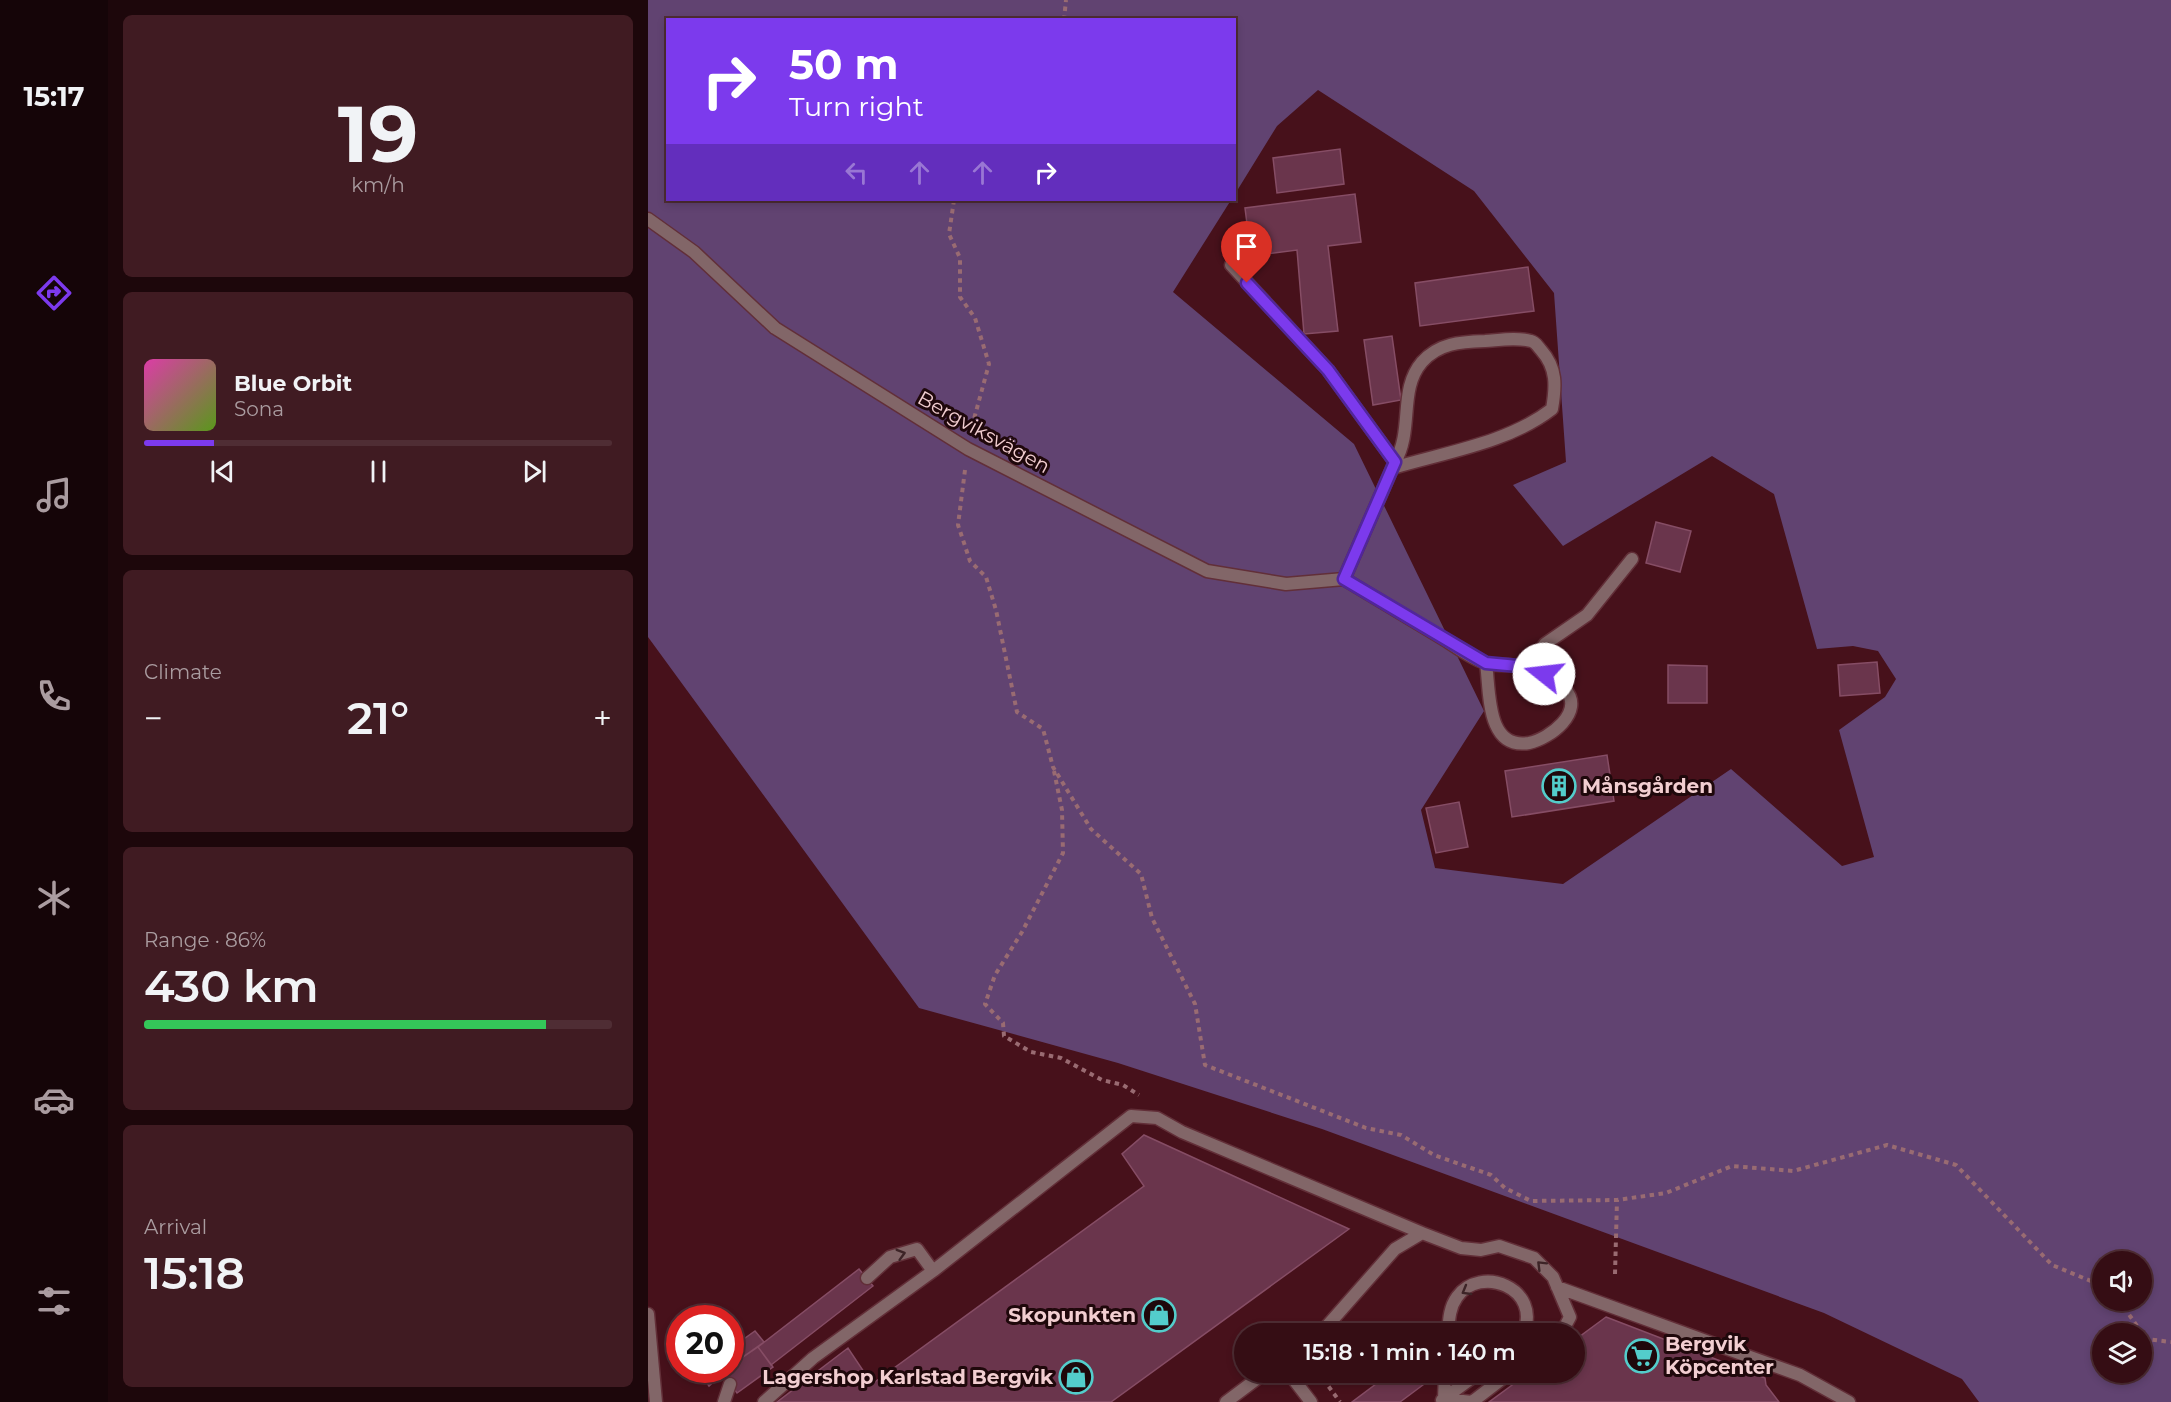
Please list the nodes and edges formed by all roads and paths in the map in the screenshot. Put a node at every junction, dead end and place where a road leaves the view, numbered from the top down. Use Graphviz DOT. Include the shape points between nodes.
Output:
graph roads {
  1 [pos="1066,0"];
  2 [pos="1064,18"];
  3 [pos="954,201"];
  4 [pos="648,219"];
  5 [pos="1231,265"];
  6 [pos="968,449"];
  7 [pos="1394,465"];
  8 [pos="1632,559"];
  9 [pos="1344,579"];
  10 [pos="1486,663"];
  11 [pos="1528,667"];
  12 [pos="1053,767"];
  13 [pos="1157,1118"];
  14 [pos="1617,1200"];
  15 [pos="1422,1233"];
  16 [pos="933,1270"];
  17 [pos="1615,1274"];
  18 [pos="867,1278"];
  19 [pos="2092,1281"];
  20 [pos="1557,1287"];
  21 [pos="2127,1311"];
  22 [pos="648,1314"];
  23 [pos="1330,1323"];
  24 [pos="1450,1323"];
  25 [pos="1526,1323"];
  26 [pos="1567,1323"];
  27 [pos="2171,1342"];
  28 [pos="730,1383"];
  29 [pos="1251,1383"];
  30 [pos="1296,1383"];
  31 [pos="1326,1383"];
  32 [pos="1444,1383"];
  33 [pos="1466,1383"];
  34 [pos="1497,1383"];
  35 [pos="1442,1401"];
  36 [pos="656,1402"];
  37 [pos="724,1402"];
  38 [pos="764,1402"];
  39 [pos="1226,1402"];
  40 [pos="1311,1402"];
  41 [pos="1340,1402"];
  42 [pos="1850,1402"];
  1 -- 2 [label="path"];
  3 -- 6 [label="path" via="949,234 960,258 960,297 975,318 989,364"];
  4 -- 6 [label="street, Bergviksvägen" via="694,252 775,328"];
  5 -- 7 [label="street" via="1328,370"];
  6 -- 9 [label="street, Bergviksvägen" via="1207,571 1286,584"];
  6 -- 12 [label="path" via="958,525 969,561 986,577 1017,712 1043,729"];
  7 -- 7 [label="street" via="1407,434 1409,384 1431,353 1450,343 1520,339 1534,342 1552,362 1556,386 1552,410 1540,418 1520,430"];
  7 -- 9 [label="street"];
  8 -- 11 [label="street" via="1587,615 1545,644"];
  9 -- 10 [label="street"];
  10 -- 11 [label="street"];
  10 -- 11 [label="street" via="1495,727 1502,737 1518,743 1546,738 1560,728 1570,704 1567,690"];
  12 -- 13 [label="path" via="1062,810 1063,853 995,975 985,1004 1004,1023 1004,1036 1031,1052 1061,1058 1102,1080 1123,1085 1149,1102"];
  12 -- 14 [label="path" via="1091,829 1141,874 1152,918 1195,1004 1205,1065 1366,1128 1401,1135 1434,1155 1491,1175 1505,1188 1531,1201"];
  13 -- 15 [label="street"];
  13 -- 16 [label="street" via="1131,1116"];
  14 -- 17 [label="path"];
  14 -- 19 [label="path" via="1666,1193 1732,1166 1793,1171 1887,1145 1956,1165 2052,1265"];
  20 -- 15 [label="street, one-way" via="1553,1277 1534,1258 1499,1246 1481,1250 1461,1248"];
  15 -- 23 [label="street" via="1395,1249"];
  18 -- 16 [label="street, one-way" via="890,1257 917,1250"];
  16 -- 38 [label="street" via="813,1358"];
  20 -- 26 [label="street" via="1570,1317"];
  20 -- 42 [label="street" via="1800,1375"];
  21 -- 27 [label="path" via="2146,1339"];
  22 -- 36 [label="street"];
  25 -- 24 [label="street, one-way" via="1526,1305 1508,1285 1493,1283 1473,1286 1458,1296"];
  28 -- 37 [label="street"];
  29 -- 39 [label="street"];
  30 -- 40 [label="street"];
  31 -- 41 [label="path"];
  32 -- 35 [label="street"];
  33 -- 35 [label="street"];
  34 -- 35 [label="street" via="1472,1402"];
}
